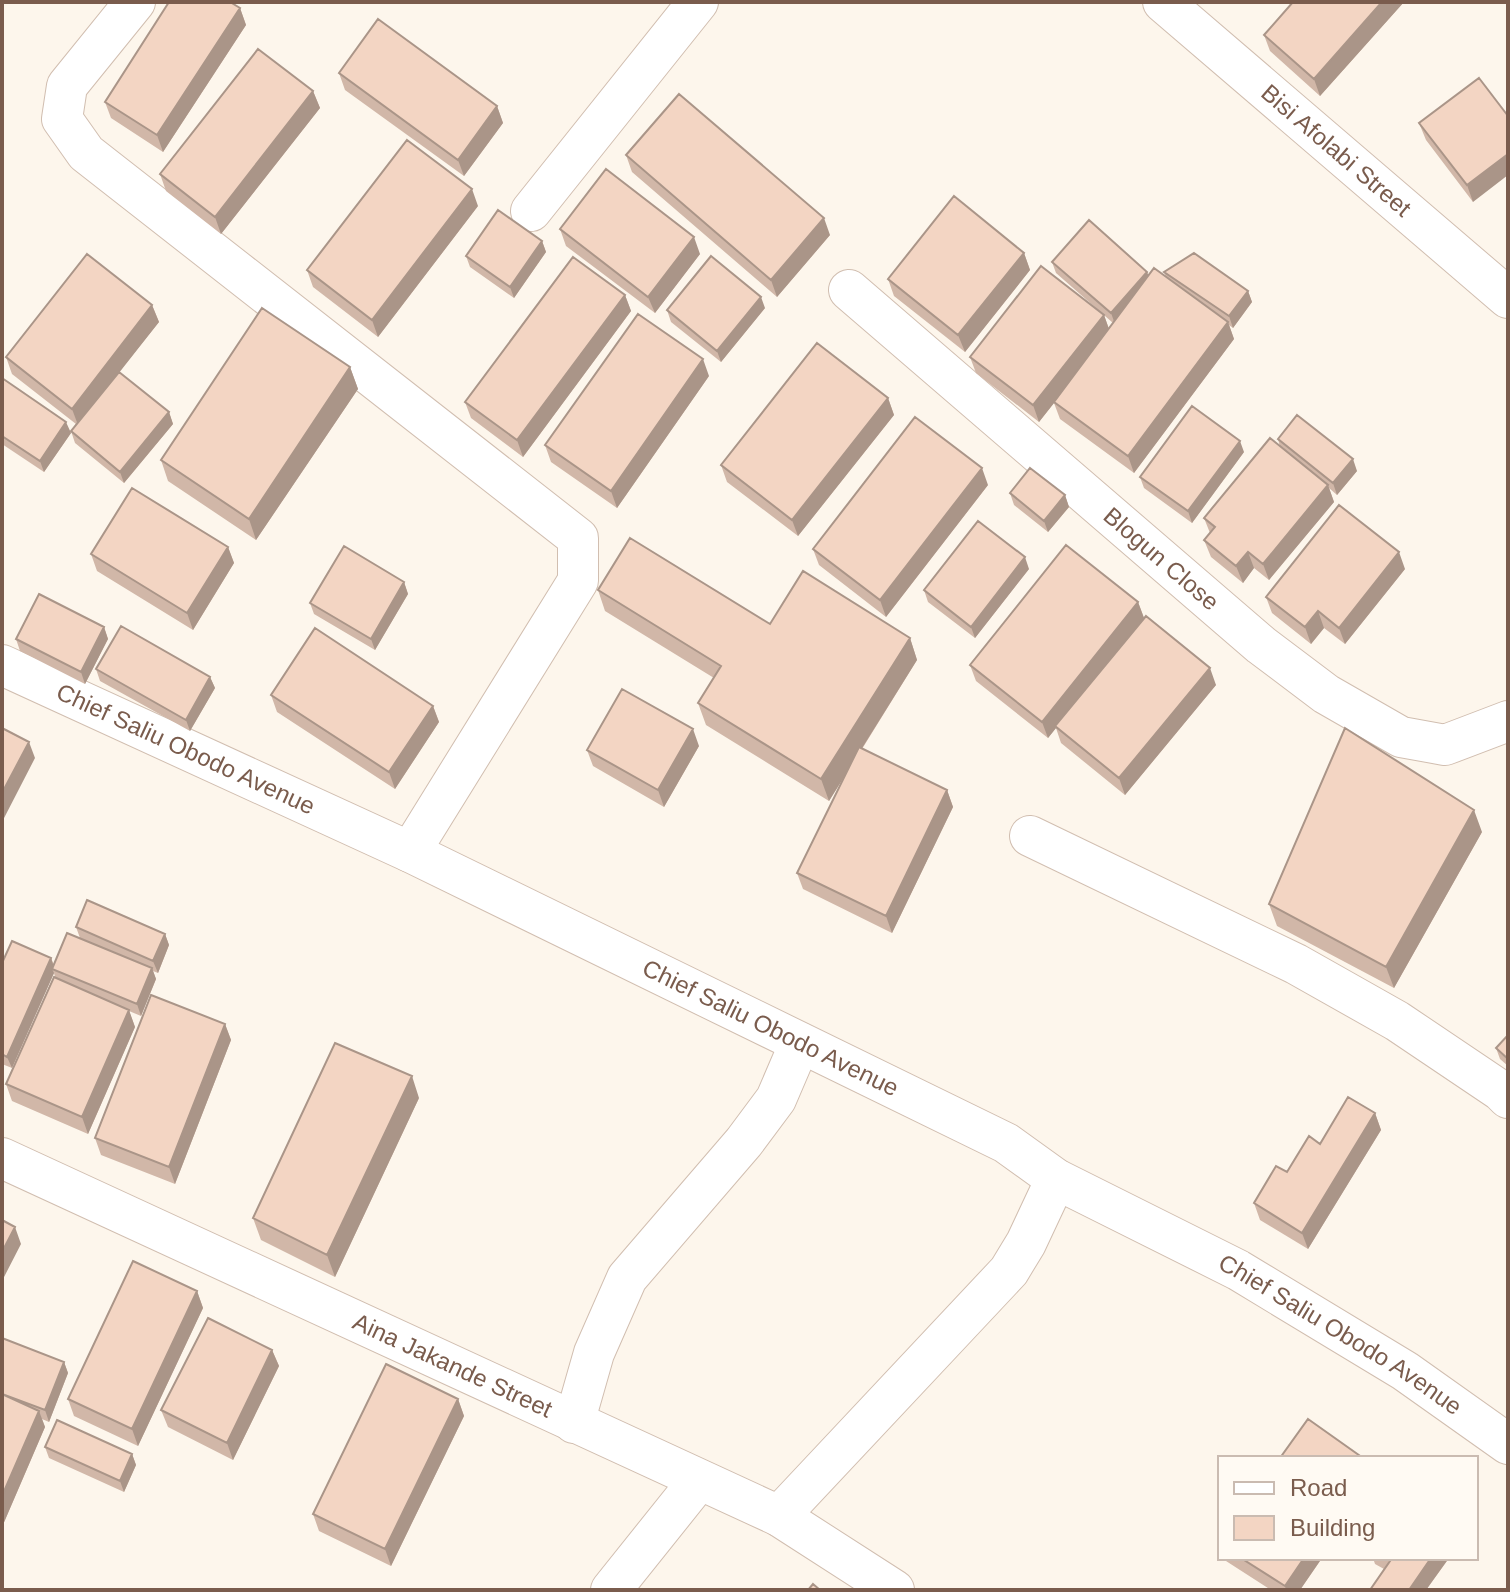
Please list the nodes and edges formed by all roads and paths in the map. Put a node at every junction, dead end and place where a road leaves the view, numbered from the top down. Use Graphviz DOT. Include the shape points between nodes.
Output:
graph roads {
  1 [pos="135,2"];
  2 [pos="698,2"];
  3 [pos="1163,2"];
  4 [pos="531,211"];
  5 [pos="849,290"];
  6 [pos="1508,298"];
  7 [pos="2,665"];
  8 [pos="1508,721"];
  9 [pos="1030,836"];
  10 [pos="410,852"];
  11 [pos="800,1043"];
  12 [pos="1508,1098"];
  13 [pos="2,1158"];
  14 [pos="1056,1179"];
  15 [pos="574,1423"];
  16 [pos="1508,1444"];
  17 [pos="699,1480"];
  18 [pos="779,1516"];
  19 [pos="611,1590"];
  20 [pos="894,1590"];
  1 -- 10 [label="street" via="67,86 62,119 86,153 578,538 578,581"];
  2 -- 4 [label="street"];
  3 -- 6 [label="street, Bisi Afolabi Street"];
  5 -- 8 [label="street, Blogun Close" via="1261,645 1326,694 1401,737 1445,745"];
  7 -- 10 [label="street, Chief Saliu Obodo Avenue"];
  9 -- 12 [label="street" via="1296,964 1397,1021"];
  10 -- 11 [label="street, Chief Saliu Obodo Avenue"];
  11 -- 14 [label="street, Chief Saliu Obodo Avenue" via="1006,1143"];
  11 -- 15 [label="street" via="776,1099 627,1278 594,1353"];
  13 -- 15 [label="street, Aina Jakande Street"];
  14 -- 16 [label="street, Chief Saliu Obodo Avenue" via="1238,1270 1405,1371"];
  14 -- 18 [label="street" via="1009,1271"];
  15 -- 17 [label="street, Aina Jakande Street"];
  17 -- 18 [label="street, Aina Jakande Street"];
  17 -- 19 [label="street"];
  18 -- 20 [label="street, Aina Jakande Street"];
}
